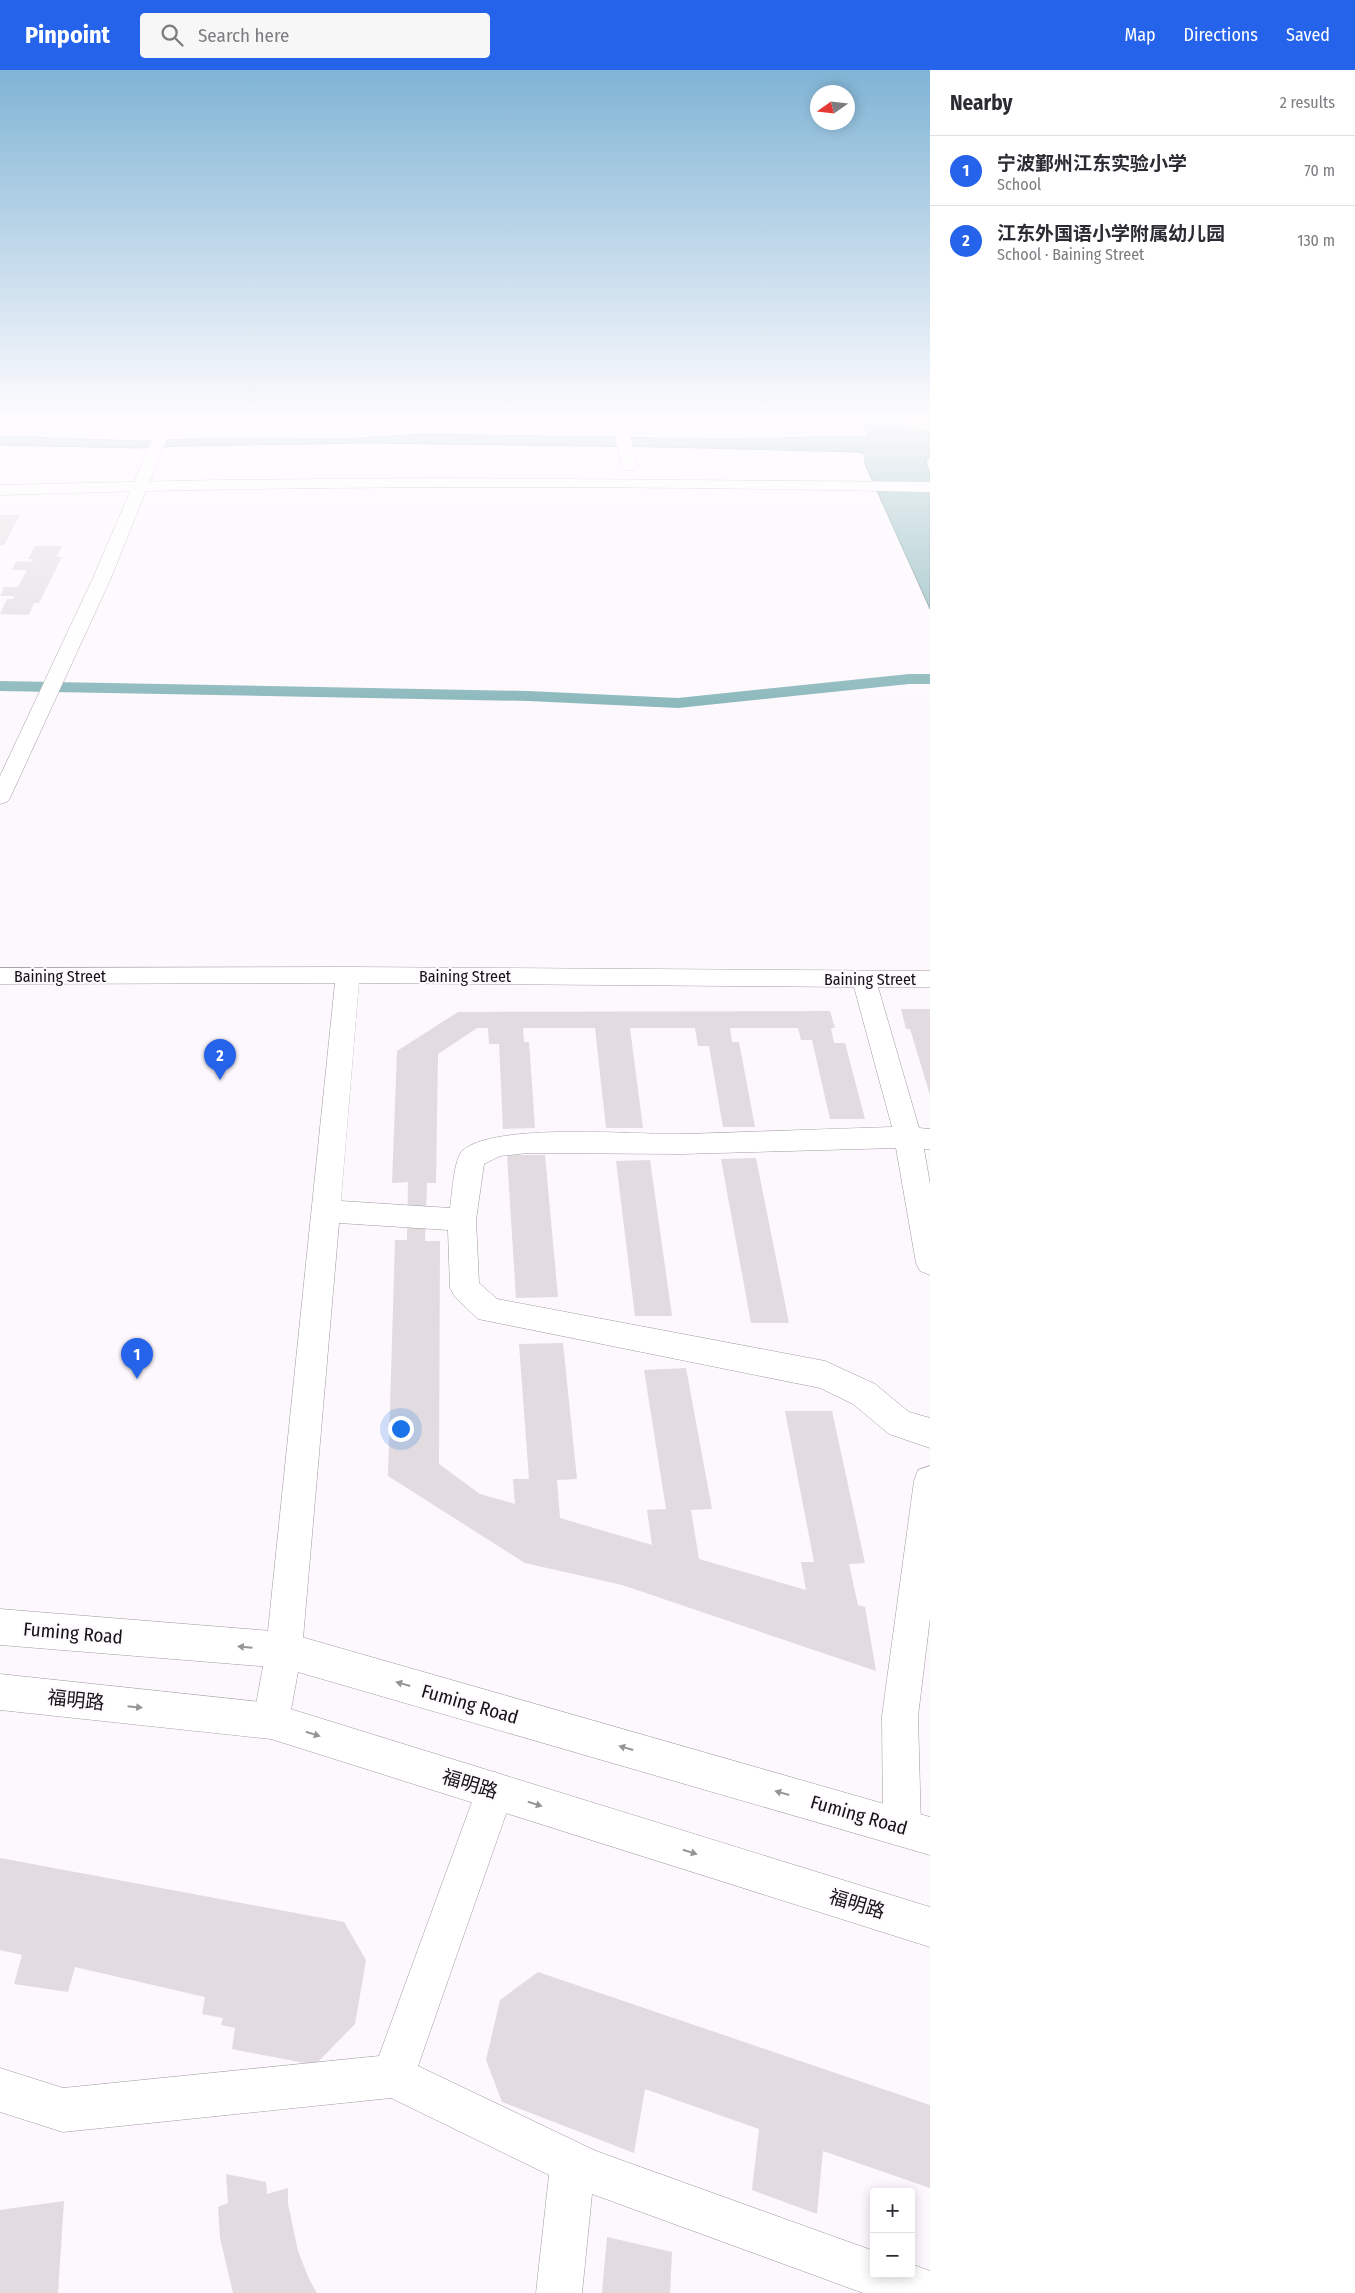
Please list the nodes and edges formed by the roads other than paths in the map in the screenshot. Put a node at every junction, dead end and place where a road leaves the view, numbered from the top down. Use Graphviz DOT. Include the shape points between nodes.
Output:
graph roads {
  1 [pos="126,519"];
  2 [pos="0,798"];
  3 [pos="348,975"];
  4 [pos="0,976"];
  5 [pos="864,978"];
  6 [pos="930,979"];
  7 [pos="919,1138"];
  8 [pos="326,1211"];
  9 [pos="462,1220"];
  10 [pos="930,1263"];
  11 [pos="930,1434"];
  12 [pos="930,1481"];
  13 [pos="0,1627"];
  14 [pos="284,1650"];
  15 [pos="0,1692"];
  16 [pos="271,1721"];
  17 [pos="495,1792"];
  18 [pos="916,1832"];
  19 [pos="930,1927"];
  20 [pos="393,2076"];
  21 [pos="0,2090"];
  22 [pos="573,2163"];
  23 [pos="870,2273"];
  24 [pos="885,2278"];
  25 [pos="559,2293"];
  26 [pos="927,2293"];
  1 -- 2 [label="main road" via="102,578"];
  3 -- 4 [label="main road, Baining Street"];
  3 -- 5 [label="main road, Baining Street"];
  3 -- 8 [label="main road"];
  5 -- 6 [label="main road, Baining Street"];
  5 -- 7 [label="main road"];
  7 -- 9 [label="main road" via="500,1146 472,1158"];
  7 -- 10 [label="main road"];
  8 -- 9 [label="main road"];
  8 -- 14 [label="main road"];
  9 -- 11 [label="main road" via="465,1288 489,1310 826,1375 864,1394 900,1424"];
  12 -- 18 [label="main road" via="900,1716"];
  14 -- 13 [label="main road, Fuming Road, one-way"];
  14 -- 16 [label="main road"];
  18 -- 14 [label="main road, Fuming Road, one-way"];
  15 -- 16 [label="main road, 福明路, one-way"];
  16 -- 17 [label="main road, 福明路, one-way"];
  17 -- 19 [label="main road, 福明路, one-way"];
  17 -- 20 [label="main road"];
  20 -- 21 [label="main road" via="63,2110"];
  20 -- 22 [label="main road"];
  22 -- 23 [label="main road"];
  22 -- 25 [label="main road"];
  24 -- 26 [label="main road"];
}
